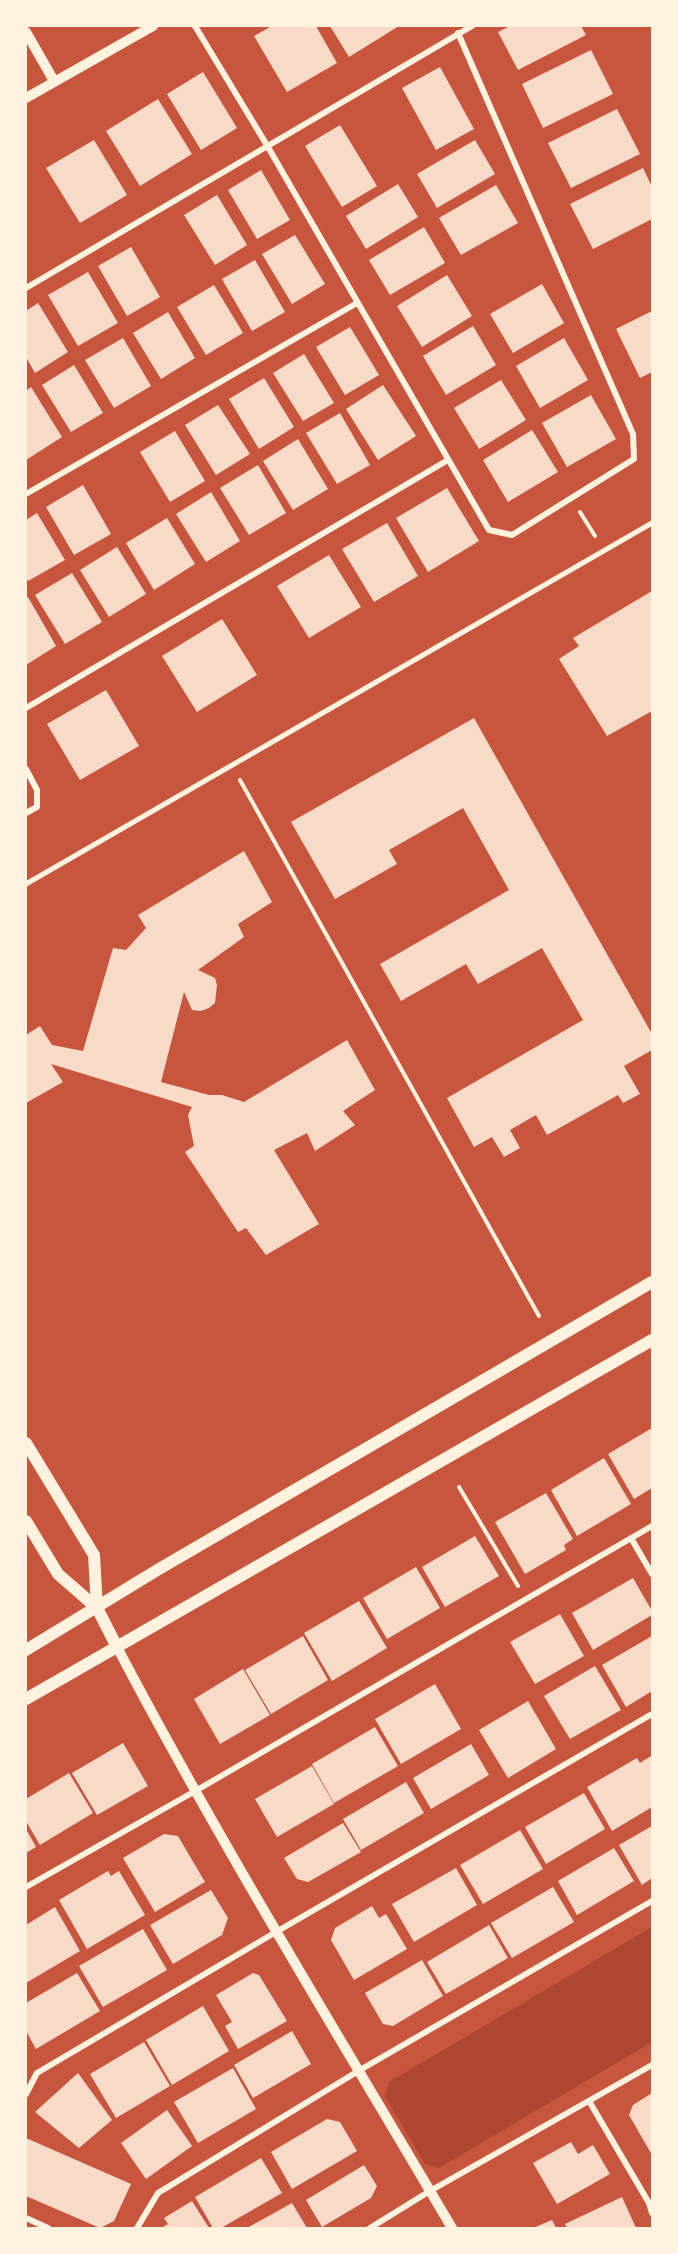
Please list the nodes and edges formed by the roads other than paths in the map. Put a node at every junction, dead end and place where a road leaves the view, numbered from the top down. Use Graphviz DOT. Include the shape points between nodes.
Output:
graph roads {
  1 [pos="153,26"];
  2 [pos="195,26"];
  3 [pos="472,26"];
  4 [pos="26,32"];
  5 [pos="458,33"];
  6 [pos="54,81"];
  7 [pos="26,98"];
  8 [pos="268,147"];
  9 [pos="26,288"];
  10 [pos="357,303"];
  11 [pos="448,460"];
  12 [pos="26,494"];
  13 [pos="652,523"];
  14 [pos="26,708"];
  15 [pos="26,769"];
  16 [pos="26,813"];
  17 [pos="26,884"];
  18 [pos="652,1282"];
  19 [pos="652,1340"];
  20 [pos="26,1443"];
  21 [pos="26,1521"];
  22 [pos="652,1526"];
  23 [pos="631,1538"];
  24 [pos="652,1574"];
  25 [pos="97,1608"];
  26 [pos="117,1647"];
  27 [pos="26,1650"];
  28 [pos="26,1699"];
  29 [pos="652,1714"];
  30 [pos="197,1790"];
  31 [pos="26,1887"];
  32 [pos="652,1902"];
  33 [pos="276,1932"];
  34 [pos="652,2065"];
  35 [pos="360,2070"];
  36 [pos="26,2094"];
  37 [pos="589,2101"];
  38 [pos="430,2191"];
  39 [pos="652,2213"];
  40 [pos="26,2218"];
  41 [pos="48,2229"];
  42 [pos="137,2229"];
  43 [pos="369,2229"];
  44 [pos="452,2229"];
  1 -- 6 [label="street"];
  2 -- 8 [label="street"];
  3 -- 5 [label="street"];
  4 -- 6 [label="street"];
  5 -- 8 [label="street"];
  5 -- 11 [label="street" via="633,434 634,459 512,535 489,530"];
  6 -- 7 [label="street"];
  8 -- 9 [label="street"];
  8 -- 10 [label="street"];
  10 -- 11 [label="street"];
  10 -- 12 [label="street"];
  11 -- 14 [label="street"];
  13 -- 17 [label="street"];
  15 -- 16 [label="street" via="37,790 37,807"];
  18 -- 25 [label="main road"];
  19 -- 26 [label="main road"];
  20 -- 25 [label="main road" via="94,1555"];
  21 -- 25 [label="main road" via="58,1574"];
  22 -- 23 [label="street"];
  23 -- 24 [label="street"];
  23 -- 30 [label="street"];
  25 -- 26 [label="main road"];
  25 -- 27 [label="main road"];
  26 -- 28 [label="main road"];
  26 -- 30 [label="street"];
  29 -- 33 [label="street"];
  30 -- 31 [label="street"];
  30 -- 33 [label="street"];
  32 -- 35 [label="street"];
  33 -- 35 [label="street"];
  33 -- 36 [label="street" via="37,2073"];
  34 -- 37 [label="street"];
  35 -- 38 [label="street"];
  35 -- 42 [label="street" via="158,2193"];
  37 -- 38 [label="street"];
  37 -- 39 [label="street"];
  38 -- 43 [label="street"];
  38 -- 44 [label="street"];
  40 -- 41 [label="street"];
}
